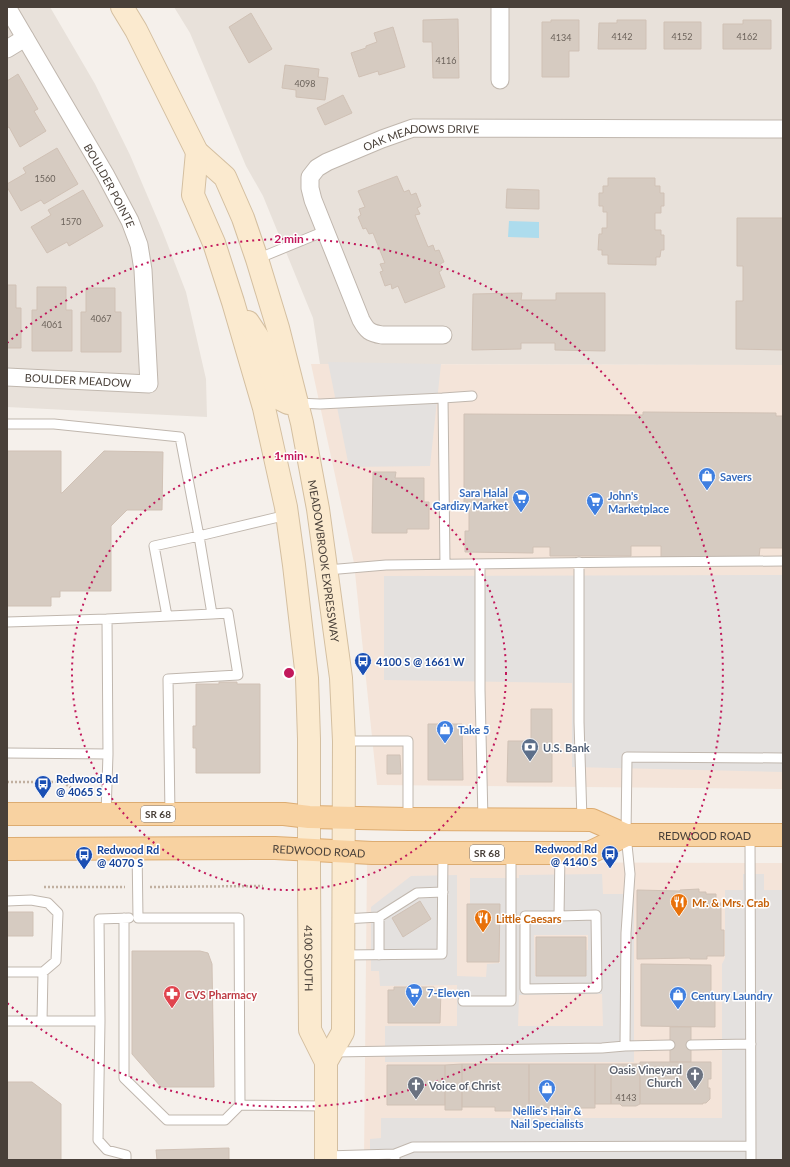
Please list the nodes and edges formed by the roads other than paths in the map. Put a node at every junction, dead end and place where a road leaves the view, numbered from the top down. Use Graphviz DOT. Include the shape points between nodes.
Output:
graph roads {
  1 [pos="7,7"];
  2 [pos="122,7"];
  3 [pos="500,7"];
  4 [pos="25,38"];
  5 [pos="7,49"];
  6 [pos="500,80"];
  7 [pos="783,129"];
  8 [pos="197,152"];
  9 [pos="325,231"];
  10 [pos="257,259"];
  11 [pos="233,302"];
  12 [pos="443,335"];
  13 [pos="7,377"];
  14 [pos="149,384"];
  15 [pos="472,396"];
  16 [pos="443,398"];
  17 [pos="297,403"];
  18 [pos="7,424"];
  19 [pos="287,515"];
  20 [pos="199,536"];
  21 [pos="783,561"];
  22 [pos="579,562"];
  23 [pos="445,564"];
  24 [pos="480,564"];
  25 [pos="327,570"];
  26 [pos="212,614"];
  27 [pos="167,616"];
  28 [pos="107,618"];
  29 [pos="7,622"];
  30 [pos="344,741"];
  31 [pos="7,753"];
  32 [pos="108,754"];
  33 [pos="783,758"];
  34 [pos="7,814"];
  35 [pos="106,814"];
  36 [pos="170,814"];
  37 [pos="309,817"];
  38 [pos="344,818"];
  39 [pos="408,820"];
  40 [pos="483,820"];
  41 [pos="582,820"];
  42 [pos="626,835"];
  43 [pos="783,835"];
  44 [pos="750,836"];
  45 [pos="137,848"];
  46 [pos="7,849"];
  47 [pos="309,850"];
  48 [pos="344,852"];
  49 [pos="511,852"];
  50 [pos="443,853"];
  51 [pos="560,853"];
  52 [pos="443,892"];
  53 [pos="7,901"];
  54 [pos="559,916"];
  55 [pos="124,918"];
  56 [pos="138,918"];
  57 [pos="379,918"];
  58 [pos="344,919"];
  59 [pos="344,955"];
  60 [pos="379,955"];
  61 [pos="7,972"];
  62 [pos="43,972"];
  63 [pos="464,1001"];
  64 [pos="7,1021"];
  65 [pos="42,1021"];
  66 [pos="100,1021"];
  67 [pos="751,1044"];
  68 [pos="670,1045"];
  69 [pos="691,1045"];
  70 [pos="625,1046"];
  71 [pos="329,1057"];
  72 [pos="240,1105"];
  73 [pos="326,1106"];
  74 [pos="751,1146"];
  75 [pos="395,1157"];
  76 [pos="326,1158"];
  77 [pos="126,1160"];
  78 [pos="751,1160"];
  1 -- 4 [label="street, BOULDER POINTE"];
  2 -- 8 [label="main road, MEADOWBROOK EXPRESSWAY"];
  3 -- 6 [label="street"];
  4 -- 5 [label="street"];
  4 -- 14 [label="street, BOULDER POINTE" via="105,174 130,221 139,245 143,270"];
  7 -- 9 [label="street, OAK MEADOWS DRIVE" via="413,128 317,168 310,177 310,188"];
  8 -- 10 [label="main road, MEADOWBROOK EXPRESSWAY" via="225,177"];
  8 -- 11 [label="main road" via="193,195 214,243"];
  9 -- 10 [label="lane"];
  9 -- 12 [label="street, OAK MEADOWS DRIVE" via="366,330 382,335"];
  10 -- 17 [label="main road, MEADOWBROOK EXPRESSWAY"];
  11 -- 17 [label="main road" via="260,340 280,399 288,403"];
  11 -- 19 [label="main road" via="264,408"];
  13 -- 14 [label="street, BOULDER MEADOW"];
  15 -- 16 [label="lane"];
  16 -- 17 [label="lane"];
  16 -- 23 [label="lane"];
  17 -- 25 [label="main road, MEADOWBROOK EXPRESSWAY"];
  18 -- 20 [label="lane" via="54,424 180,438"];
  19 -- 20 [label="lane"];
  19 -- 37 [label="main road" via="307,678"];
  20 -- 26 [label="lane"];
  20 -- 27 [label="lane" via="154,546"];
  21 -- 22 [label="lane"];
  22 -- 24 [label="lane"];
  22 -- 41 [label="lane"];
  23 -- 24 [label="lane"];
  23 -- 25 [label="lane"];
  24 -- 40 [label="lane"];
  25 -- 30 [label="main road, MEADOWBROOK EXPRESSWAY" via="341,678"];
  26 -- 27 [label="lane"];
  26 -- 36 [label="lane" via="228,613 238,675 168,679"];
  27 -- 28 [label="lane"];
  28 -- 29 [label="lane"];
  28 -- 32 [label="lane"];
  30 -- 38 [label="main road, MEADOWBROOK EXPRESSWAY"];
  30 -- 39 [label="lane" via="408,741"];
  31 -- 32 [label="lane"];
  32 -- 35 [label="lane"];
  33 -- 42 [label="lane" via="627,757"];
  34 -- 35 [label="main road, REDWOOD ROAD / SR 68"];
  35 -- 36 [label="main road, REDWOOD ROAD / SR 68"];
  36 -- 37 [label="main road, REDWOOD ROAD / SR 68" via="284,814"];
  37 -- 38 [label="main road, REDWOOD ROAD / SR 68"];
  37 -- 47 [label="main road"];
  38 -- 39 [label="main road, REDWOOD ROAD / SR 68"];
  38 -- 48 [label="main road, MEADOWBROOK EXPRESSWAY"];
  39 -- 40 [label="main road, REDWOOD ROAD / SR 68"];
  40 -- 41 [label="main road, REDWOOD ROAD / SR 68"];
  41 -- 42 [label="main road, REDWOOD ROAD / SR 68" via="592,820"];
  42 -- 44 [label="main road, REDWOOD ROAD / SR 68"];
  42 -- 51 [label="main road, REDWOOD ROAD / SR 68" via="590,853"];
  42 -- 70 [label="lane" via="630,874 626,933"];
  43 -- 44 [label="main road, REDWOOD ROAD / SR 68"];
  44 -- 67 [label="lane"];
  45 -- 46 [label="main road, REDWOOD ROAD / SR 68"];
  45 -- 47 [label="main road, REDWOOD ROAD / SR 68"];
  45 -- 56 [label="lane"];
  47 -- 48 [label="main road, REDWOOD ROAD / SR 68"];
  47 -- 71 [label="main road, 4100 SOUTH" via="310,1030"];
  48 -- 50 [label="main road, REDWOOD ROAD / SR 68"];
  48 -- 58 [label="main road, 4100 SOUTH"];
  49 -- 50 [label="main road, REDWOOD ROAD / SR 68"];
  49 -- 51 [label="main road, REDWOOD ROAD / SR 68"];
  49 -- 63 [label="lane" via="510,1000"];
  50 -- 52 [label="lane"];
  51 -- 54 [label="lane"];
  52 -- 57 [label="lane" via="417,893"];
  52 -- 60 [label="lane" via="442,954"];
  53 -- 62 [label="lane" via="31,900 48,903 58,913 56,961"];
  54 -- 54 [label="lane" via="525,916 525,989 597,988 596,915"];
  55 -- 56 [label="lane"];
  55 -- 66 [label="lane" via="99,919"];
  55 -- 72 [label="lane" via="124,1078 167,1120 225,1120"];
  56 -- 72 [label="lane" via="239,918"];
  57 -- 58 [label="lane"];
  57 -- 60 [label="lane"];
  58 -- 59 [label="main road, 4100 SOUTH"];
  59 -- 60 [label="lane"];
  59 -- 71 [label="main road, 4100 SOUTH" via="343,1032"];
  61 -- 62 [label="lane"];
  62 -- 65 [label="lane"];
  64 -- 65 [label="lane"];
  65 -- 66 [label="lane"];
  66 -- 77 [label="lane" via="98,1140 107,1150 126,1155"];
  67 -- 69 [label="lane"];
  67 -- 74 [label="lane"];
  68 -- 70 [label="lane"];
  70 -- 71 [label="lane"];
  71 -- 73 [label="main road, 4100 SOUTH"];
  72 -- 73 [label="lane"];
  73 -- 76 [label="main road, 4100 SOUTH"];
  74 -- 75 [label="lane" via="414,1147"];
  74 -- 78 [label="lane"];
  75 -- 76 [label="lane"];
}
